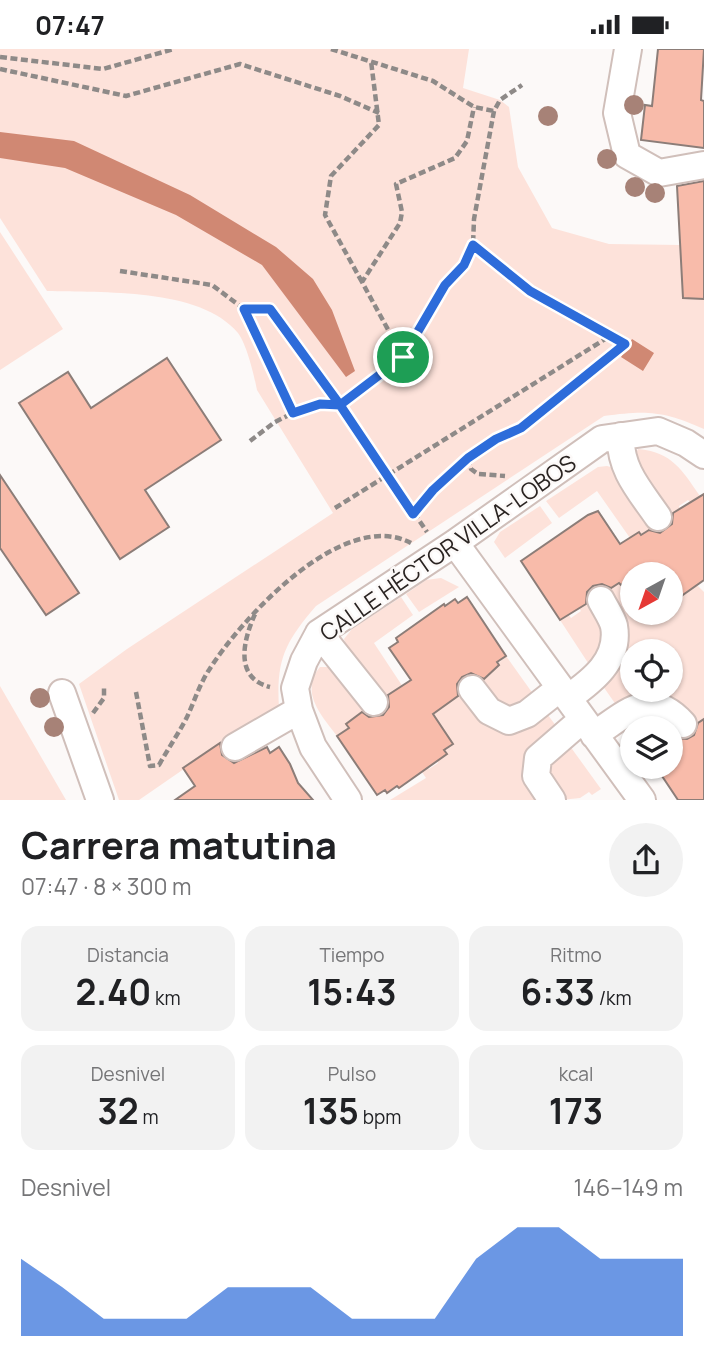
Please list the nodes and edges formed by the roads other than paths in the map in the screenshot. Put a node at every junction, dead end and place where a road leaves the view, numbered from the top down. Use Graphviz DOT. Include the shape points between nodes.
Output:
graph roads {
  1 [pos="628,49"];
  2 [pos="704,165"];
  3 [pos="621,436"];
  4 [pos="704,455"];
  5 [pos="658,517"];
  6 [pos="456,543"];
  7 [pos="601,600"];
  8 [pos="319,633"];
  9 [pos="472,689"];
  10 [pos="62,693"];
  11 [pos="374,702"];
  12 [pos="299,709"];
  13 [pos="576,710"];
  14 [pos="684,724"];
  15 [pos="235,747"];
  16 [pos="100,800"];
  17 [pos="348,800"];
  18 [pos="552,800"];
  19 [pos="642,800"];
  1 -- 2 [label="street" via="617,113 627,155 659,173"];
  3 -- 4 [label="street, CALLE HÉCTOR VILLA-LOBOS" via="658,431"];
  3 -- 5 [label="street" via="626,470"];
  3 -- 6 [label="street, CALLE HÉCTOR VILLA-LOBOS" via="602,439"];
  6 -- 8 [label="street, CALLE HÉCTOR VILLA-LOBOS"];
  6 -- 13 [label="street"];
  7 -- 13 [label="street" via="614,626 611,655"];
  8 -- 11 [label="street"];
  8 -- 12 [label="street, CALLE HÉCTOR VILLA-LOBOS" via="295,688"];
  9 -- 13 [label="street" via="489,711 509,721 527,714"];
  10 -- 16 [label="street"];
  12 -- 15 [label="street"];
  12 -- 17 [label="street, CALLE HÉCTOR VILLA-LOBOS" via="313,747"];
  13 -- 14 [label="street" via="629,712 653,704 669,709"];
  13 -- 18 [label="street" via="538,758 537,776"];
  13 -- 19 [label="street"];
}
